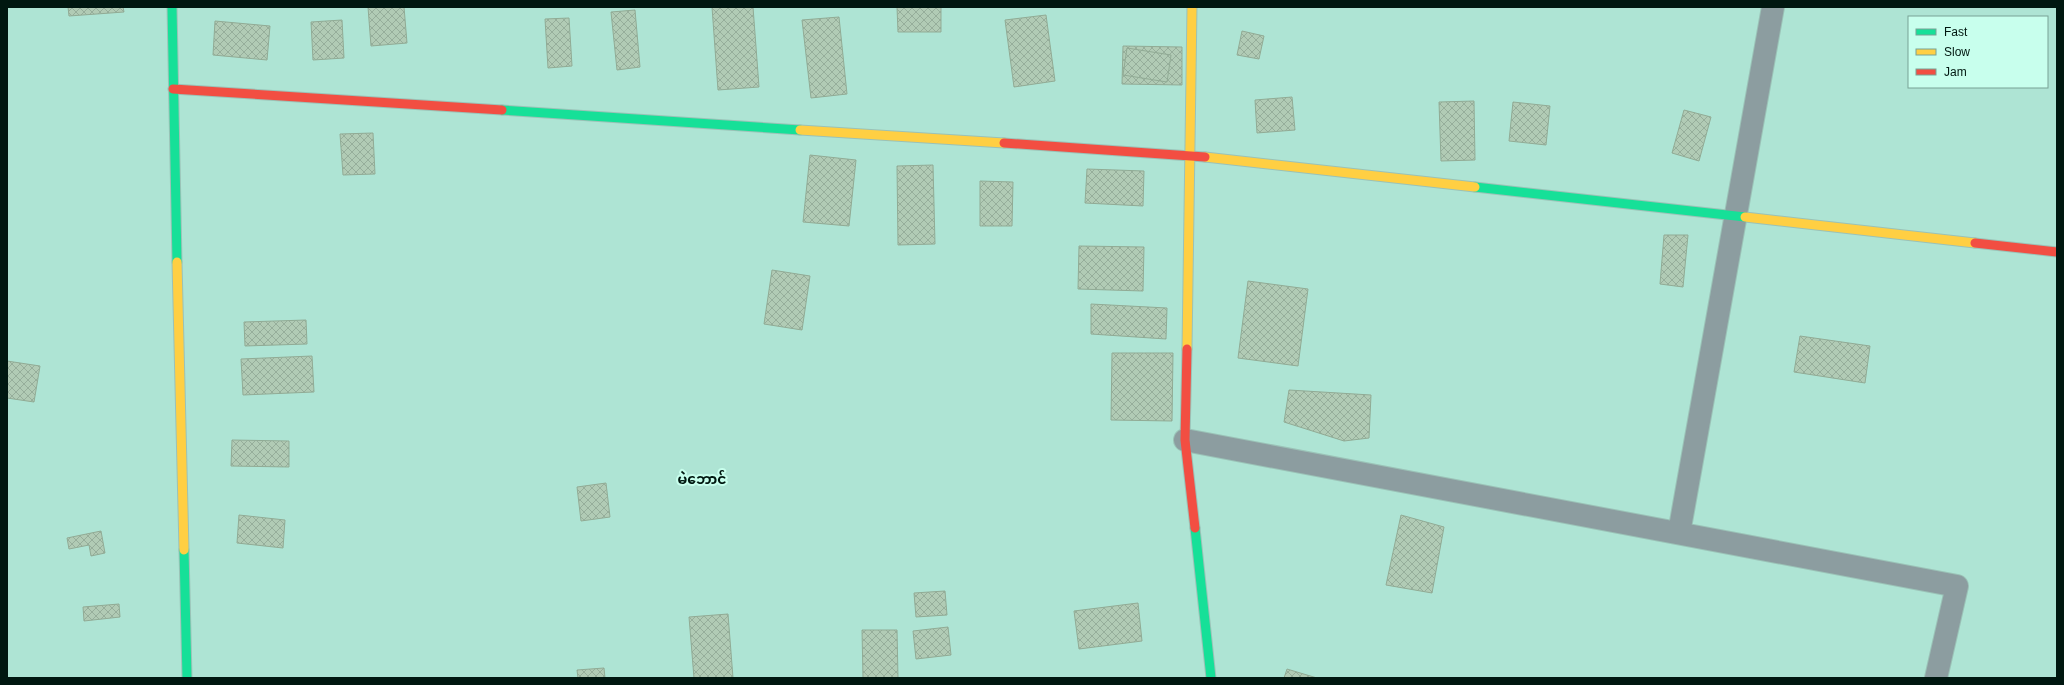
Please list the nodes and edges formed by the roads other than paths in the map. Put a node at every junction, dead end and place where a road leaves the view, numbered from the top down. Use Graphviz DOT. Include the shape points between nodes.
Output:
graph roads {
  1 [pos="172,7"];
  2 [pos="1192,7"];
  3 [pos="1773,7"];
  4 [pos="173,90"];
  5 [pos="1191,155"];
  6 [pos="1735,216"];
  7 [pos="2057,252"];
  8 [pos="1184,440"];
  9 [pos="1679,533"];
  10 [pos="187,678"];
  11 [pos="1211,678"];
  12 [pos="1936,678"];
  1 -- 4 [label="street"];
  2 -- 5 [label="street"];
  3 -- 6 [label="street"];
  4 -- 5 [label="street"];
  4 -- 10 [label="street"];
  5 -- 6 [label="street"];
  5 -- 8 [label="street"];
  6 -- 7 [label="street"];
  6 -- 9 [label="street"];
  8 -- 9 [label="street"];
  8 -- 11 [label="street"];
  9 -- 12 [label="street" via="1957,586"];
}
